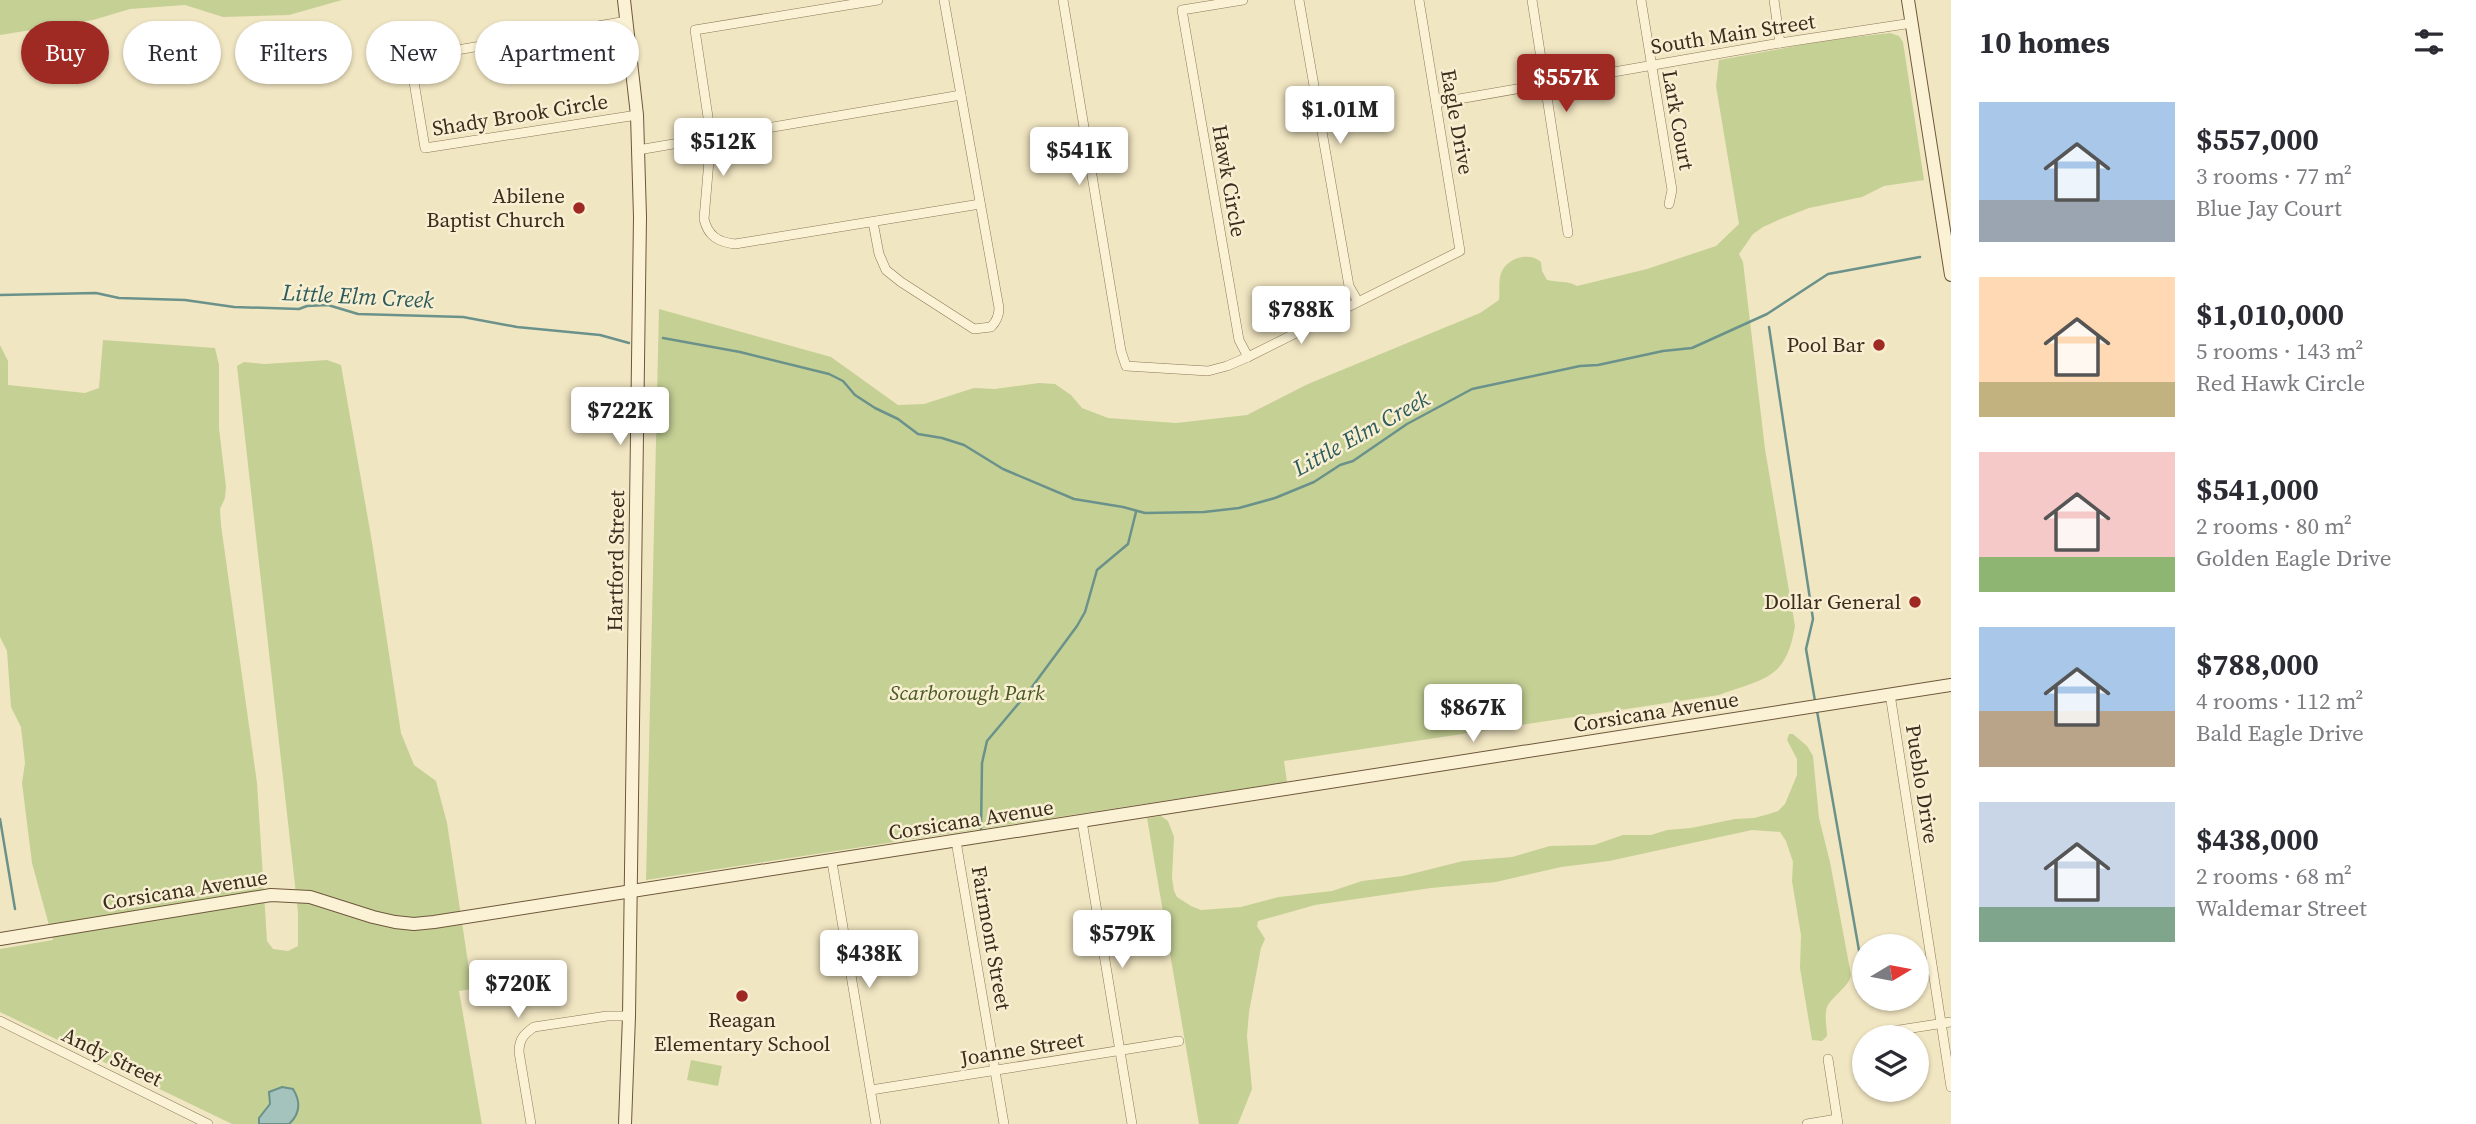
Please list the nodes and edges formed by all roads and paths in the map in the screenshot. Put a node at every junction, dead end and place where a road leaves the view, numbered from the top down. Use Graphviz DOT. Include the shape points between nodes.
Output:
graph roads {
  1 [pos="624,0"];
  2 [pos="877,0"];
  3 [pos="944,0"];
  4 [pos="1063,0"];
  5 [pos="1243,0"];
  6 [pos="1299,0"];
  7 [pos="1419,0"];
  8 [pos="1532,0"];
  9 [pos="1641,0"];
  10 [pos="1774,0"];
  11 [pos="1908,0"];
  12 [pos="627,21"];
  13 [pos="1912,23"];
  14 [pos="1780,43"];
  15 [pos="475,47"];
  16 [pos="1651,65"];
  17 [pos="634,84"];
  18 [pos="1546,84"];
  19 [pos="961,96"];
  20 [pos="1436,103"];
  21 [pos="637,115"];
  22 [pos="711,137"];
  23 [pos="638,150"];
  24 [pos="980,204"];
  25 [pos="1669,204"];
  26 [pos="873,222"];
  27 [pos="1568,233"];
  28 [pos="1951,275"];
  29 [pos="1357,300"];
  30 [pos="1248,357"];
  31 [pos="1951,685"];
  32 [pos="1890,694"];
  33 [pos="1082,821"];
  34 [pos="956,841"];
  35 [pos="832,862"];
  36 [pos="630,893"];
  37 [pos="0,939"];
  38 [pos="629,1016"];
  39 [pos="0,1021"];
  40 [pos="1946,1023"];
  41 [pos="1179,1041"];
  42 [pos="1120,1051"];
  43 [pos="1828,1059"];
  44 [pos="995,1070"];
  45 [pos="1951,1087"];
  46 [pos="871,1090"];
  47 [pos="1837,1121"];
  48 [pos="208,1124"];
  49 [pos="531,1124"];
  50 [pos="625,1124"];
  51 [pos="876,1124"];
  52 [pos="1004,1124"];
  53 [pos="1132,1124"];
  54 [pos="1807,1124"];
  1 -- 12 [label="street, Hartford Street"];
  2 -- 22 [label="street" via="695,30"];
  3 -- 19 [label="street"];
  4 -- 30 [label="street" via="1126,366 1208,371"];
  5 -- 30 [label="street, Hawk Circle" via="1182,10 1239,341"];
  6 -- 29 [label="street" via="1349,286"];
  7 -- 20 [label="street, Eagle Drive"];
  8 -- 18 [label="street"];
  9 -- 16 [label="street, Lark Court"];
  10 -- 14 [label="street"];
  11 -- 13 [label="street"];
  13 -- 14 [label="street, South Main Street"];
  13 -- 28 [label="street"];
  14 -- 16 [label="street, South Main Street"];
  15 -- 21 [label="street, Shady Brook Circle" via="410,58 425,148"];
  16 -- 18 [label="street, South Main Street"];
  16 -- 25 [label="street, Lark Court" via="1672,190"];
  17 -- 21 [label="street, Hartford Street"];
  18 -- 20 [label="street, South Main Street"];
  18 -- 27 [label="street"];
  19 -- 22 [label="street"];
  19 -- 24 [label="street"];
  20 -- 29 [label="street, Eagle Drive" via="1460,251"];
  21 -- 23 [label="street, Hartford Street"];
  22 -- 23 [label="street"];
  22 -- 26 [label="street" via="704,219 707,231 723,243"];
  23 -- 36 [label="street, Hartford Street"];
  24 -- 26 [label="street"];
  24 -- 26 [label="street" via="999,315 983,330 974,329 886,270"];
  29 -- 30 [label="street"];
  31 -- 32 [label="street, Corsicana Avenue"];
  32 -- 33 [label="street, Corsicana Avenue"];
  32 -- 40 [label="street, Pueblo Drive"];
  33 -- 34 [label="street, Corsicana Avenue"];
  33 -- 42 [label="street"];
  34 -- 35 [label="street, Corsicana Avenue"];
  34 -- 44 [label="street, Fairmont Street"];
  35 -- 36 [label="street, Corsicana Avenue"];
  35 -- 46 [label="street"];
  36 -- 37 [label="street, Corsicana Avenue" via="414,924 373,917 310,897 271,895"];
  36 -- 38 [label="street, Hartford Street"];
  38 -- 49 [label="street" via="534,1027 526,1033 519,1052"];
  38 -- 50 [label="street, Hartford Street"];
  39 -- 48 [label="street, Andy Street"];
  40 -- 45 [label="street, Pueblo Drive"];
  41 -- 42 [label="street, Joanne Street"];
  42 -- 44 [label="street, Joanne Street"];
  42 -- 53 [label="street"];
  43 -- 47 [label="street"];
  44 -- 46 [label="street, Joanne Street"];
  44 -- 52 [label="street, Fairmont Street"];
  46 -- 51 [label="street"];
  47 -- 54 [label="street"];
}
